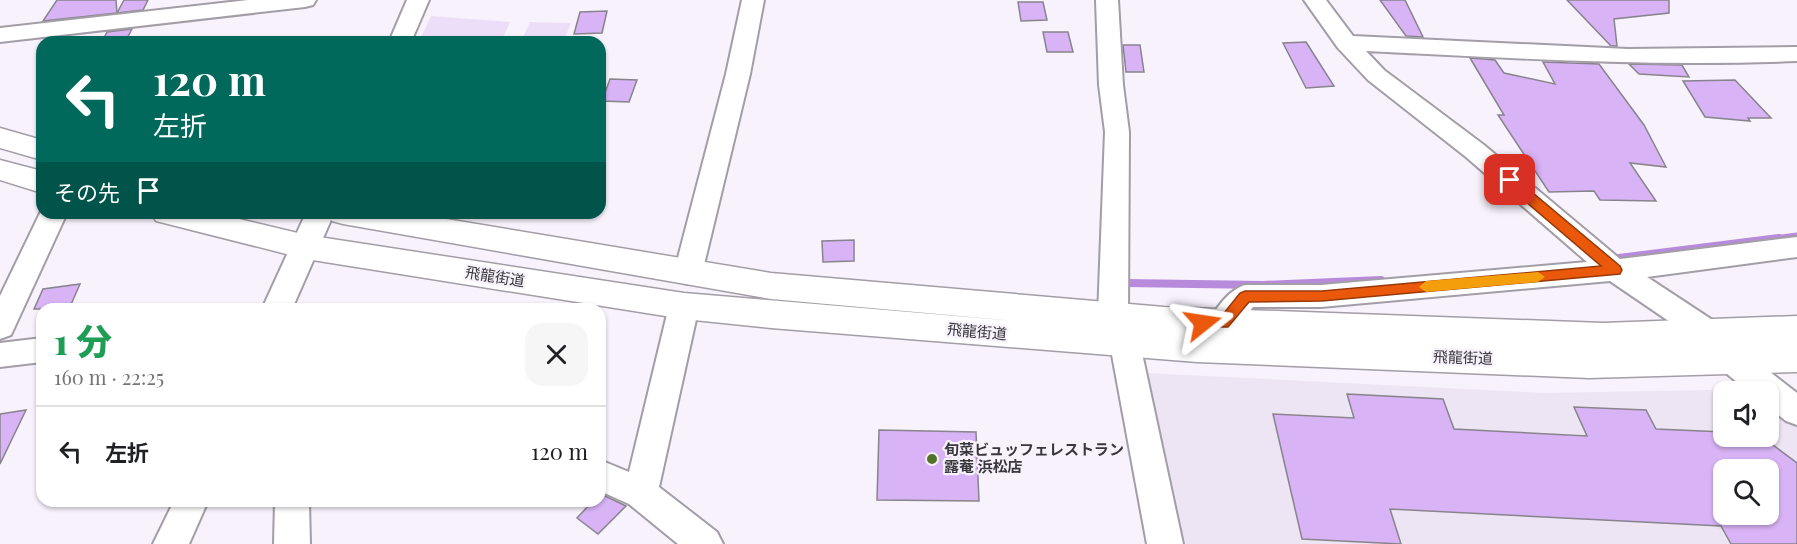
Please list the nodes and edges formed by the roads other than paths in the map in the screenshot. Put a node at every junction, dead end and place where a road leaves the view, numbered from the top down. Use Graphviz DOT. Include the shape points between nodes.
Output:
graph roads {
  1 [pos="305,0"];
  2 [pos="418,0"];
  3 [pos="753,0"];
  4 [pos="1107,0"];
  5 [pos="1314,0"];
  6 [pos="158,9"];
  7 [pos="0,35"];
  8 [pos="144,36"];
  9 [pos="403,36"];
  10 [pos="1346,43"];
  11 [pos="1797,54"];
  12 [pos="0,138"];
  13 [pos="36,148"];
  14 [pos="0,170"];
  15 [pos="36,180"];
  16 [pos="50,219"];
  17 [pos="192,219"];
  18 [pos="318,219"];
  19 [pos="370,219"];
  20 [pos="306,247"];
  21 [pos="1797,247"];
  22 [pos="1615,270"];
  23 [pos="686,289"];
  24 [pos="280,303"];
  25 [pos="1223,323"];
  26 [pos="0,327"];
  27 [pos="1119,330"];
  28 [pos="1797,330"];
  29 [pos="1708,333"];
  30 [pos="36,351"];
  31 [pos="0,355"];
  32 [pos="1797,358"];
  33 [pos="1732,360"];
  34 [pos="1797,411"];
  35 [pos="606,478"];
  36 [pos="641,493"];
  37 [pos="188,507"];
  38 [pos="292,507"];
  39 [pos="171,544"];
  40 [pos="292,544"];
  41 [pos="705,544"];
  42 [pos="1165,544"];
  1 -- 6 [label="street"];
  2 -- 9 [label="street"];
  3 -- 23 [label="street"];
  4 -- 27 [label="street" via="1116,132"];
  5 -- 10 [label="street"];
  6 -- 7 [label="street"];
  6 -- 8 [label="street"];
  10 -- 11 [label="street" via="1736,58"];
  10 -- 22 [label="street" via="1376,75 1475,151"];
  12 -- 13 [label="highway"];
  14 -- 15 [label="highway"];
  16 -- 26 [label="street"];
  17 -- 20 [label="highway, 飛龍街道"];
  18 -- 20 [label="street"];
  19 -- 23 [label="highway, 飛龍街道"];
  20 -- 23 [label="highway, 飛龍街道"];
  20 -- 24 [label="street"];
  21 -- 22 [label="street"];
  22 -- 25 [label="street" via="1322,296 1245,296"];
  22 -- 29 [label="street"];
  23 -- 27 [label="highway, 飛龍街道"];
  23 -- 36 [label="street"];
  25 -- 27 [label="highway, 飛龍街道" via="1164,321"];
  25 -- 29 [label="highway, 飛龍街道" via="1604,337"];
  27 -- 33 [label="highway, 飛龍街道" via="1589,363"];
  27 -- 42 [label="street"];
  28 -- 29 [label="highway, 飛龍街道"];
  30 -- 31 [label="street"];
  32 -- 33 [label="highway, 飛龍街道"];
  33 -- 34 [label="street"];
  35 -- 36 [label="street"];
  36 -- 41 [label="street"];
  37 -- 39 [label="street"];
  38 -- 40 [label="street"];
}
